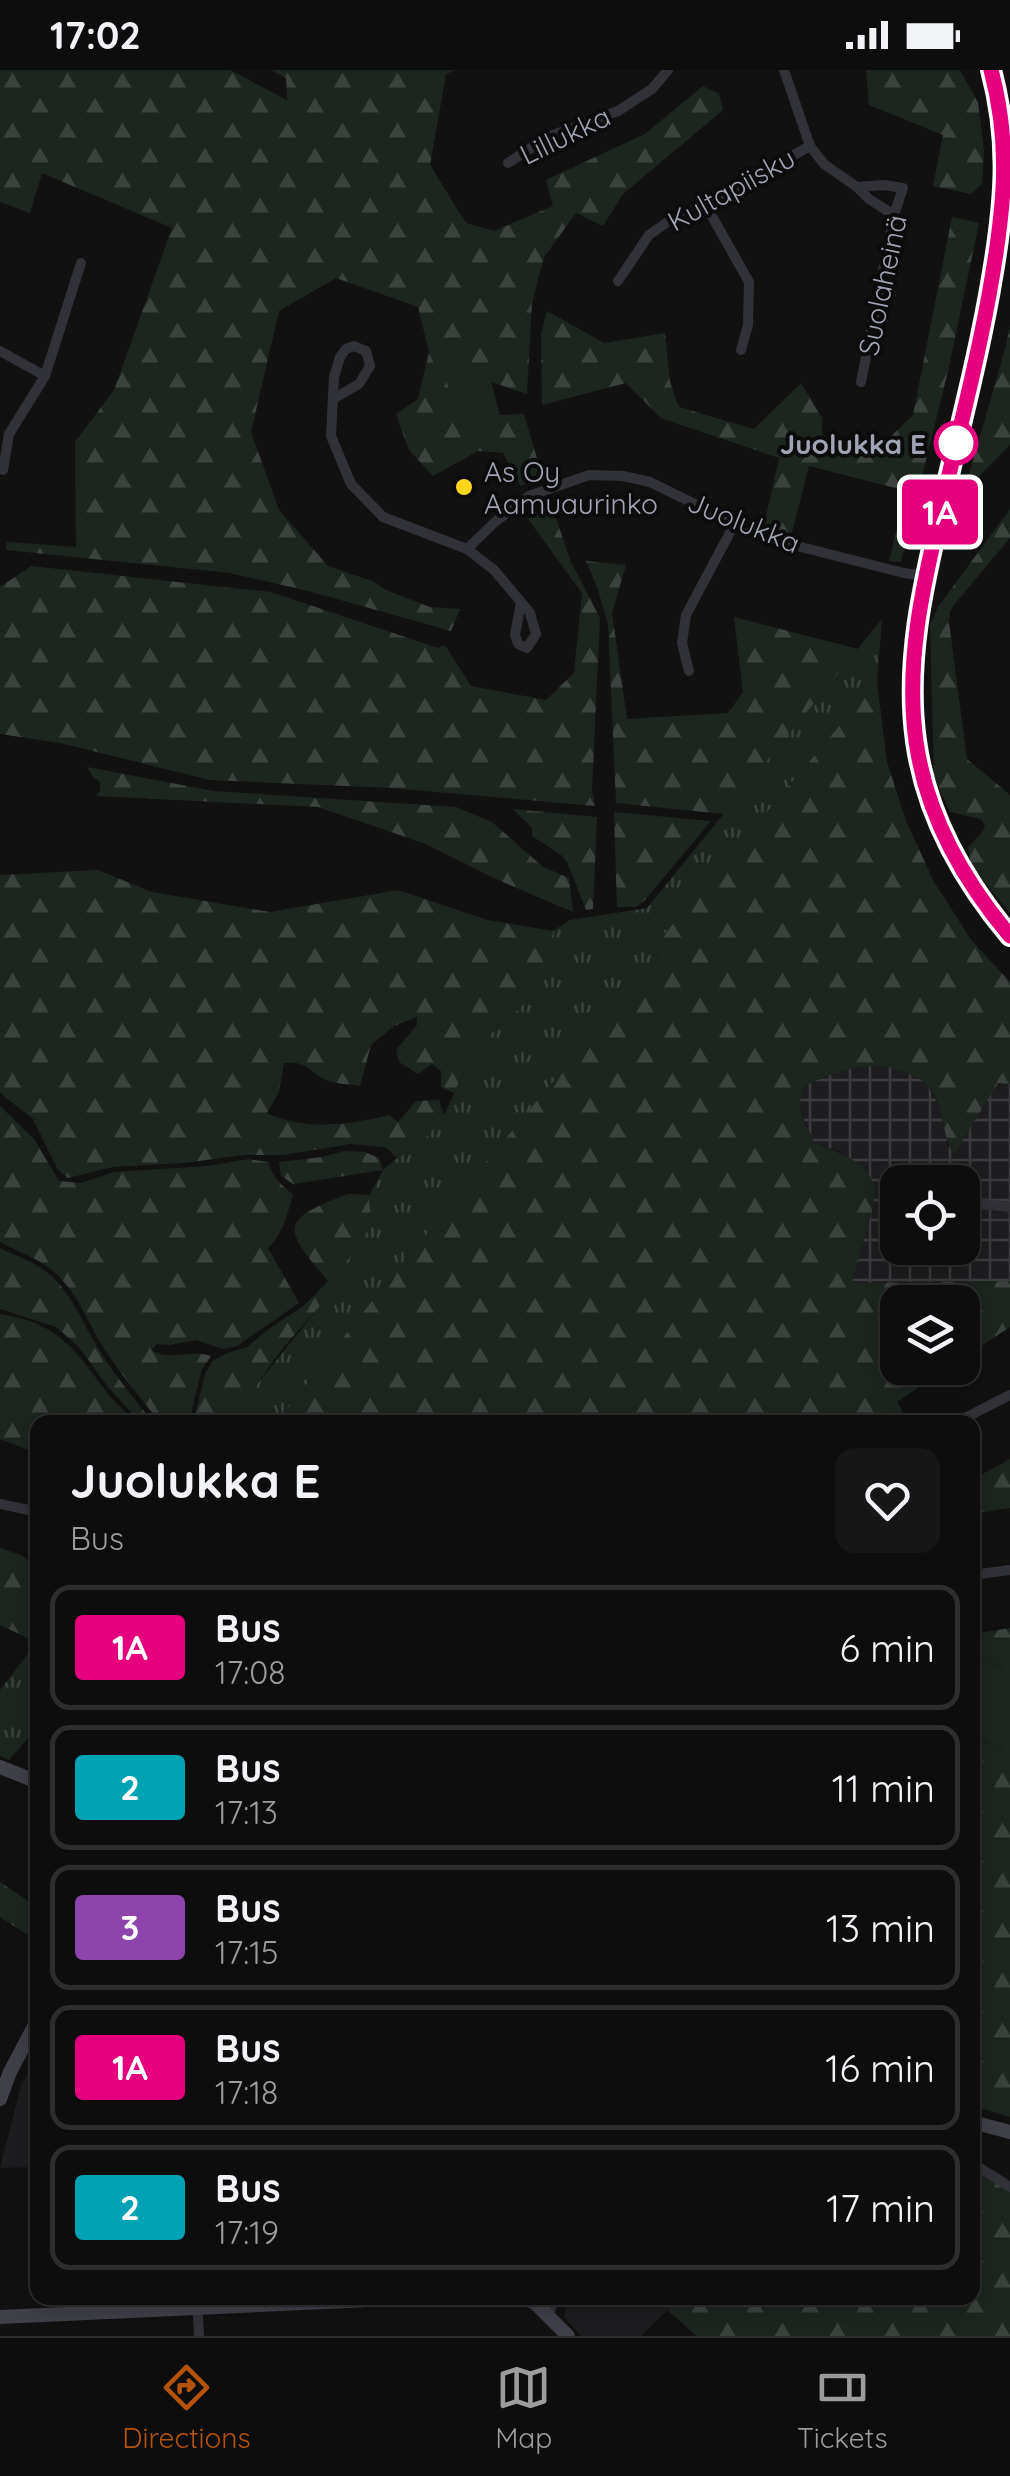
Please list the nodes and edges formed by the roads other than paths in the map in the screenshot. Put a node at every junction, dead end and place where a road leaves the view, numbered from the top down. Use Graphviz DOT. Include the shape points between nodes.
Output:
graph roads {
  1 [pos="668,70"];
  2 [pos="784,70"];
  3 [pos="992,70"];
  4 [pos="810,146"];
  5 [pos="508,163"];
  6 [pos="857,187"];
  7 [pos="705,204"];
  8 [pos="894,215"];
  9 [pos="82,264"];
  10 [pos="618,281"];
  11 [pos="741,350"];
  12 [pos="0,351"];
  13 [pos="45,376"];
  14 [pos="861,382"];
  15 [pos="333,399"];
  16 [pos="3,470"];
  17 [pos="734,525"];
  18 [pos="466,550"];
  19 [pos="926,576"];
  20 [pos="521,602"];
  21 [pos="689,671"];
  22 [pos="1010,936"];
  23 [pos="980,1204"];
  24 [pos="1010,1207"];
  25 [pos="1010,1394"];
  26 [pos="970,1415"];
  27 [pos="0,1504"];
  28 [pos="30,1510"];
  29 [pos="1010,1570"];
  30 [pos="980,1574"];
  31 [pos="0,1767"];
  32 [pos="30,1779"];
  33 [pos="30,2034"];
  34 [pos="0,2098"];
  35 [pos="980,2124"];
  36 [pos="1010,2132"];
  37 [pos="980,2168"];
  38 [pos="1010,2187"];
  39 [pos="169,2305"];
  40 [pos="197,2305"];
  41 [pos="534,2305"];
  42 [pos="552,2305"];
  43 [pos="548,2314"];
  44 [pos="0,2317"];
  45 [pos="200,2336"];
  46 [pos="568,2336"];
  1 -- 5 [label="street, Lillukka" via="618,111 548,137"];
  2 -- 4 [label="street"];
  3 -- 19 [label="street" via="1004,120 1005,200"];
  4 -- 6 [label="street"];
  4 -- 7 [label="street, Kultapiisku"];
  6 -- 8 [label="street"];
  6 -- 8 [label="street, Suolaheinä" via="903,188"];
  7 -- 10 [label="street, Kultapiisku" via="649,235"];
  7 -- 11 [label="street" via="748,282"];
  8 -- 14 [label="street, Suolaheinä"];
  9 -- 13 [label="street"];
  12 -- 13 [label="street"];
  13 -- 16 [label="street" via="8,434"];
  15 -- 15 [label="street" via="346,349 366,351 370,366 360,384"];
  15 -- 18 [label="street" via="331,436 352,484 383,517"];
  17 -- 18 [label="street, Juolukka" via="650,482 590,476 529,496"];
  17 -- 19 [label="street, Juolukka"];
  17 -- 21 [label="street" via="686,616 682,643"];
  18 -- 20 [label="street"];
  19 -- 22 [label="street" via="913,661 921,766 947,842"];
  23 -- 24 [label="street"];
  25 -- 26 [label="street"];
  27 -- 28 [label="street"];
  29 -- 30 [label="street"];
  31 -- 32 [label="street"];
  33 -- 34 [label="street"];
  35 -- 36 [label="street"];
  37 -- 38 [label="street"];
  39 -- 44 [label="street"];
  40 -- 45 [label="street"];
  41 -- 43 [label="street"];
  42 -- 43 [label="street"];
  43 -- 46 [label="street"];
}
